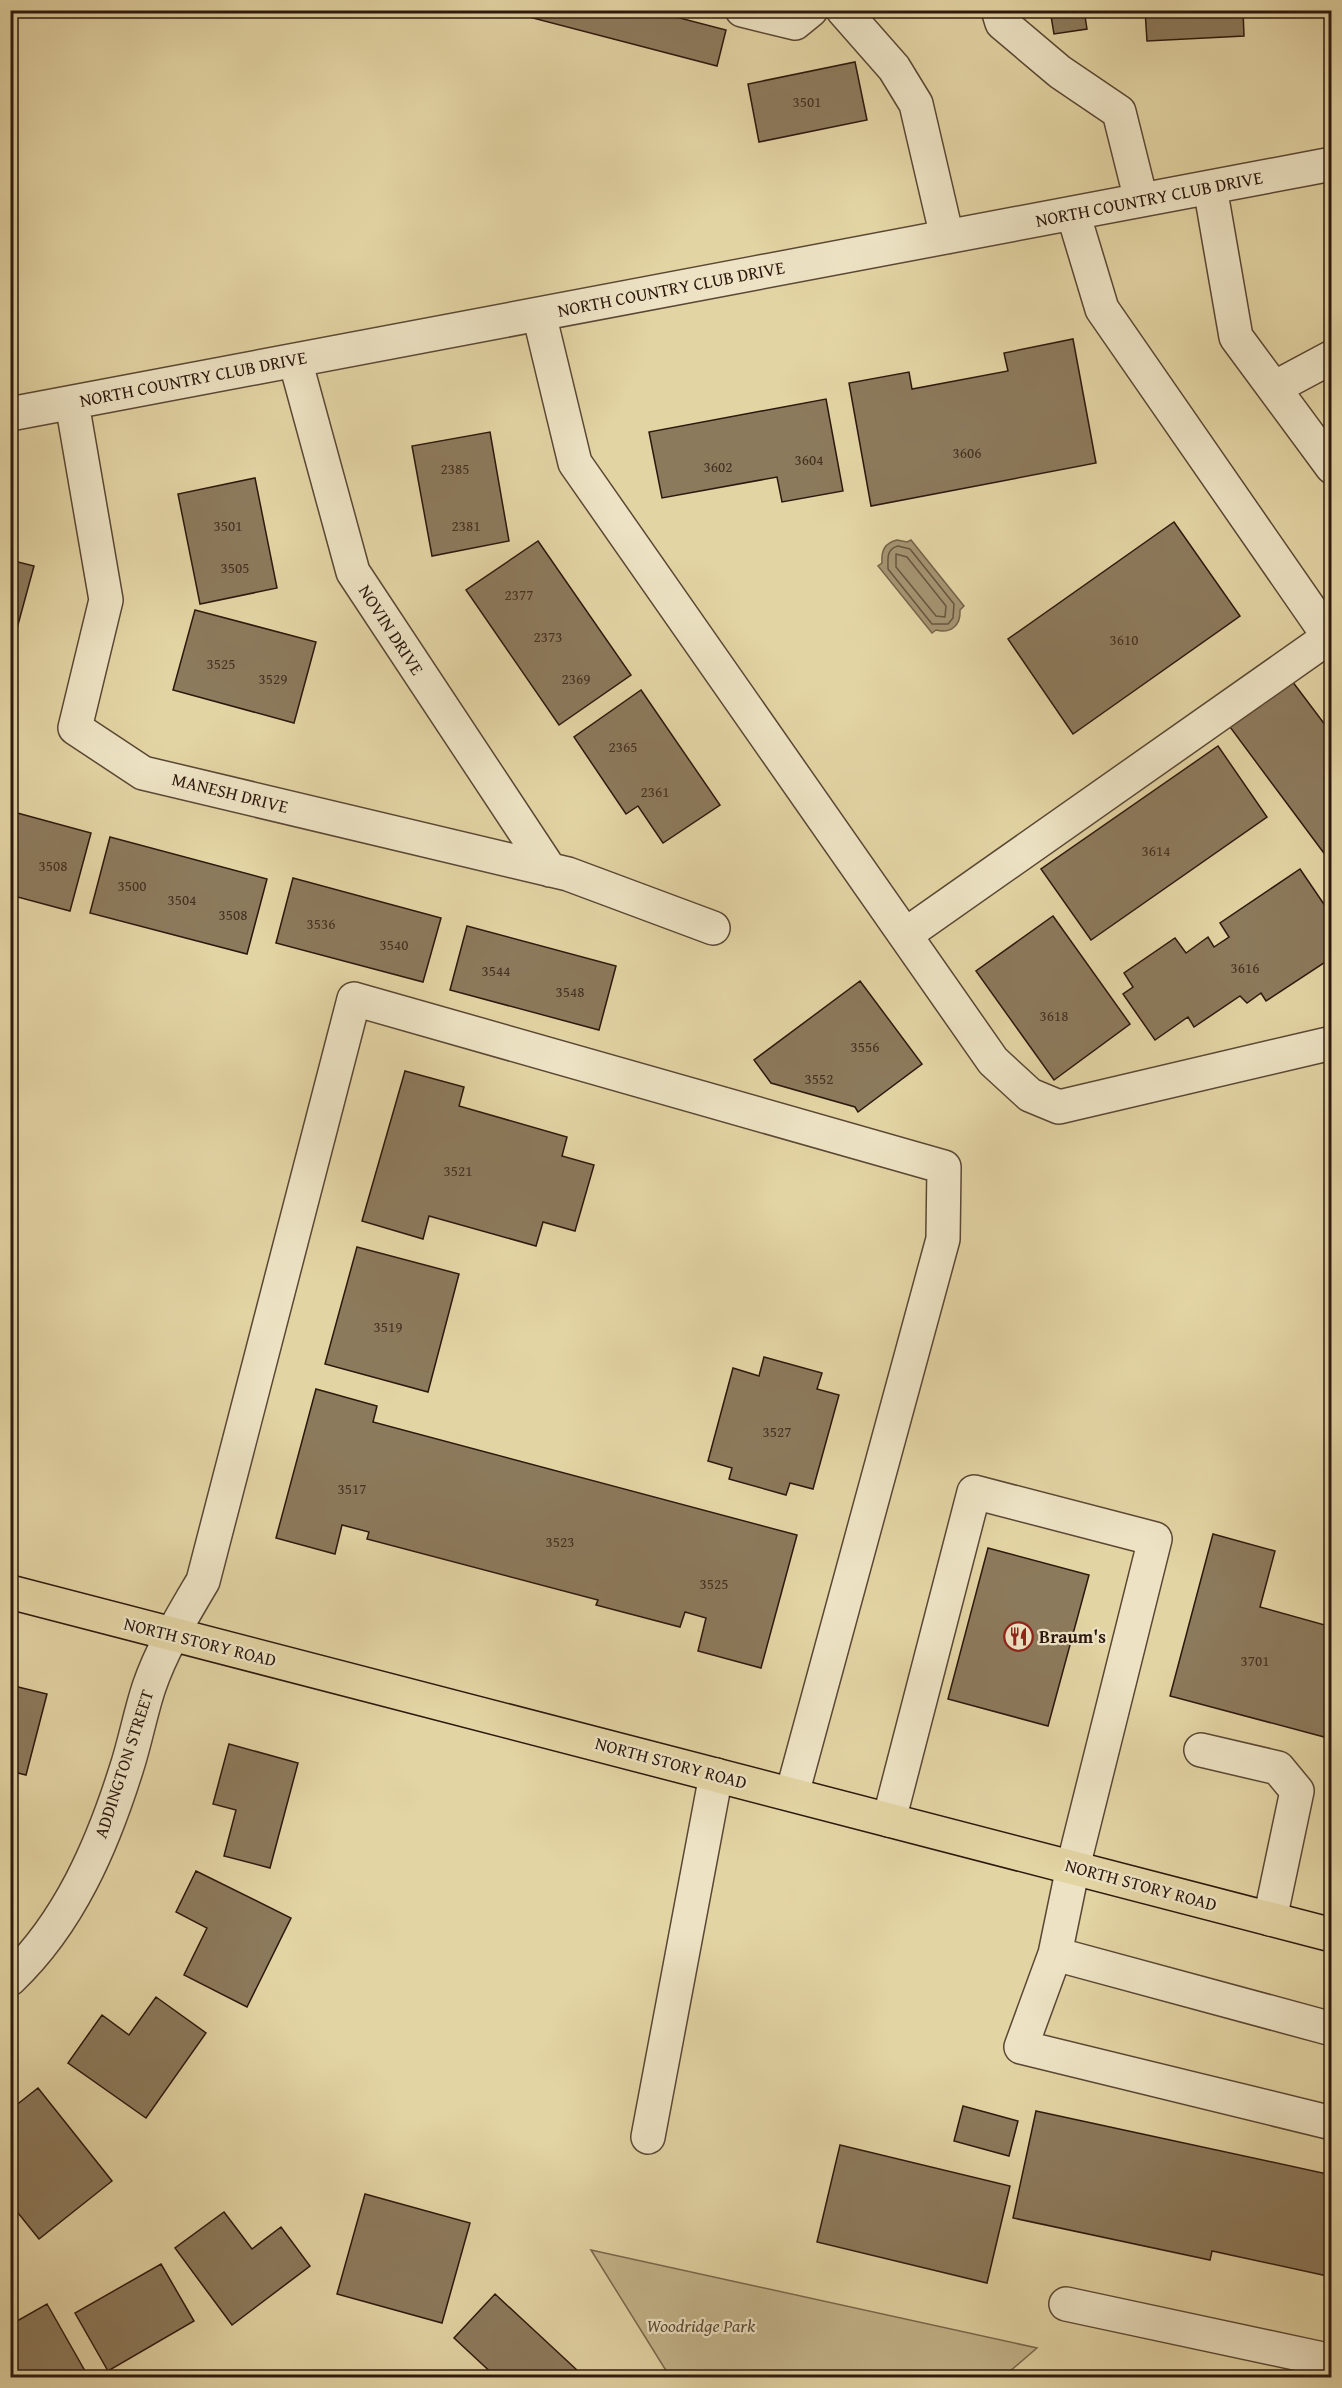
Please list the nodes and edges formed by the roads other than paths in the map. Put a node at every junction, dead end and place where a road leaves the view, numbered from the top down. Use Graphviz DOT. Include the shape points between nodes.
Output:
graph roads {
  1 [pos="742,10"];
  2 [pos="811,10"];
  3 [pos="843,10"];
  4 [pos="998,10"];
  5 [pos="1332,164"];
  6 [pos="1210,187"];
  7 [pos="1141,200"];
  8 [pos="1073,213"];
  9 [pos="948,237"];
  10 [pos="539,314"];
  11 [pos="1332,357"];
  12 [pos="295,360"];
  13 [pos="1274,388"];
  14 [pos="72,403"];
  15 [pos="10,414"];
  16 [pos="1332,466"];
  17 [pos="1330,639"];
  18 [pos="550,870"];
  19 [pos="713,928"];
  20 [pos="905,935"];
  21 [pos="1332,1043"];
  22 [pos="10,1592"];
  23 [pos="172,1635"];
  24 [pos="1201,1750"];
  25 [pos="716,1774"];
  26 [pos="792,1794"];
  27 [pos="889,1820"];
  28 [pos="1073,1867"];
  29 [pos="1270,1919"];
  30 [pos="1332,1935"];
  31 [pos="1055,1954"];
  32 [pos="10,1979"];
  33 [pos="1332,2029"];
  34 [pos="1332,2123"];
  35 [pos="648,2137"];
  36 [pos="1066,2304"];
  37 [pos="1332,2361"];
  1 -- 2 [label="street" via="795,23"];
  3 -- 9 [label="street" via="894,68 916,104"];
  4 -- 7 [label="street" via="1002,23 1060,72 1119,112"];
  5 -- 6 [label="street, NORTH COUNTRY CLUB DRIVE"];
  6 -- 7 [label="street, NORTH COUNTRY CLUB DRIVE"];
  6 -- 13 [label="street" via="1236,337"];
  7 -- 8 [label="street, NORTH COUNTRY CLUB DRIVE"];
  8 -- 9 [label="street, NORTH COUNTRY CLUB DRIVE"];
  8 -- 17 [label="street" via="1102,309"];
  9 -- 10 [label="street, NORTH COUNTRY CLUB DRIVE"];
  10 -- 12 [label="street, NORTH COUNTRY CLUB DRIVE"];
  10 -- 20 [label="street" via="575,463"];
  11 -- 13 [label="street"];
  12 -- 14 [label="street, NORTH COUNTRY CLUB DRIVE"];
  12 -- 18 [label="street, NOVIN DRIVE" via="353,572"];
  13 -- 16 [label="street"];
  14 -- 15 [label="street, NORTH COUNTRY CLUB DRIVE"];
  14 -- 18 [label="street, MANESH DRIVE" via="106,600 75,728 143,772"];
  17 -- 20 [label="street"];
  18 -- 19 [label="street, MANESH DRIVE"];
  20 -- 21 [label="street" via="993,1061 1030,1095 1059,1107"];
  22 -- 23 [label="main road, NORTH STORY ROAD"];
  23 -- 25 [label="main road, NORTH STORY ROAD"];
  23 -- 26 [label="street, ADDINGTON STREET" via="203,1581 354,999 944,1167 943,1239"];
  23 -- 32 [label="street, ADDINGTON STREET" via="149,1687 112,1814 76,1893 51,1934"];
  24 -- 29 [label="street" via="1278,1768 1297,1791"];
  25 -- 26 [label="main road, NORTH STORY ROAD"];
  25 -- 35 [label="street"];
  26 -- 27 [label="main road, NORTH STORY ROAD"];
  27 -- 28 [label="main road, NORTH STORY ROAD"];
  27 -- 28 [label="street" via="974,1492 1155,1539"];
  28 -- 29 [label="main road, NORTH STORY ROAD"];
  28 -- 31 [label="street"];
  29 -- 30 [label="main road, NORTH STORY ROAD"];
  31 -- 33 [label="street"];
  31 -- 34 [label="street" via="1020,2047"];
  36 -- 37 [label="street"];
}
